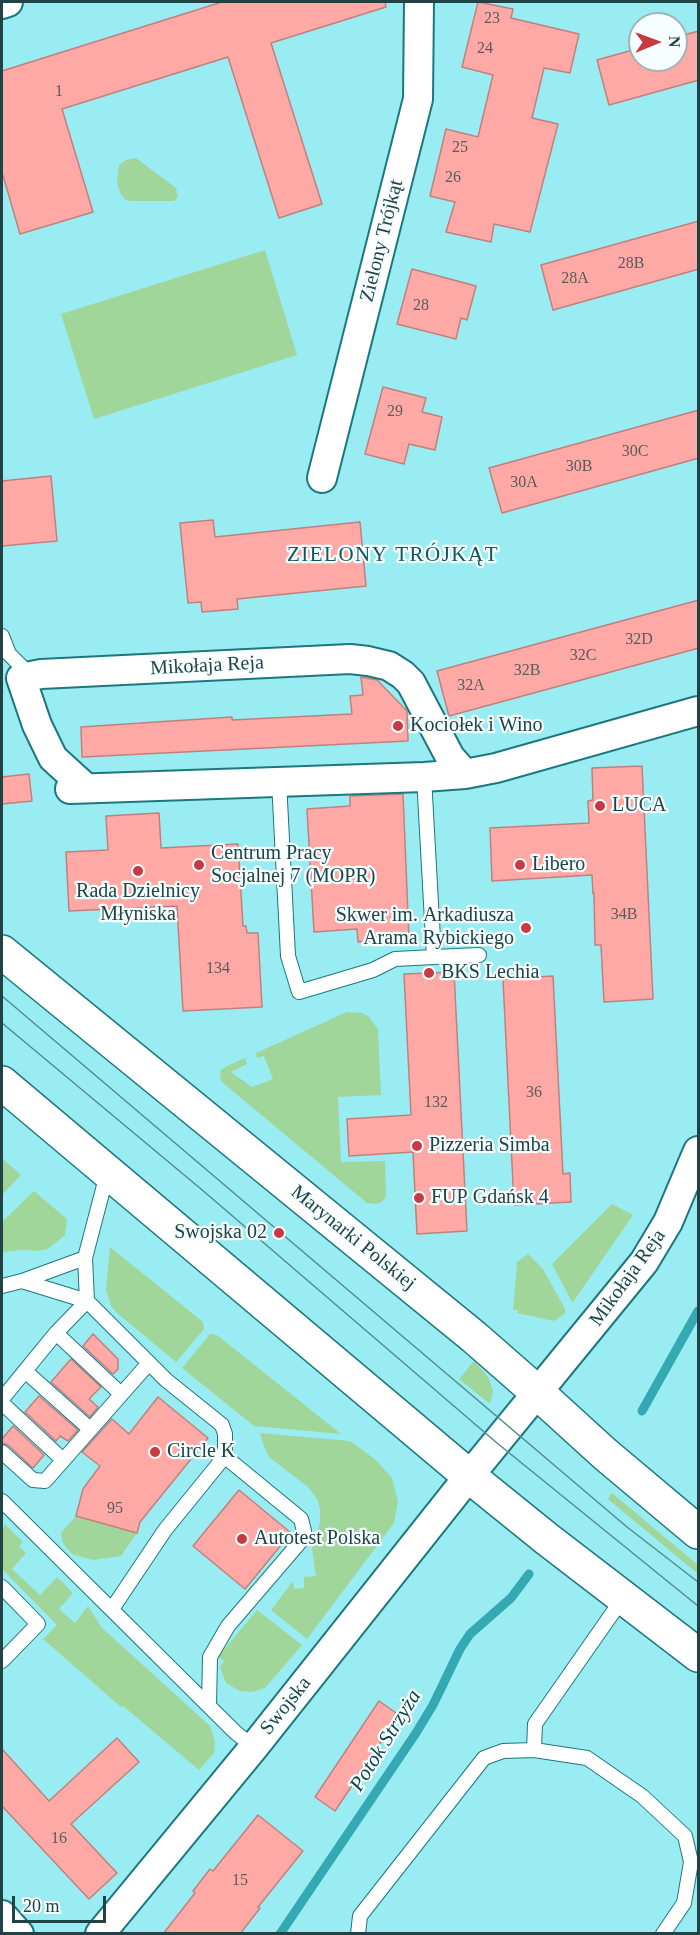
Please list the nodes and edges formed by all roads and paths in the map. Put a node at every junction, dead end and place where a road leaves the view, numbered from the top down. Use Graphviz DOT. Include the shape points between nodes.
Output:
graph roads {
  1 [pos="8,2"];
  2 [pos="419,2"];
  3 [pos="2,3"];
  4 [pos="322,478"];
  5 [pos="2,636"];
  6 [pos="18,679"];
  7 [pos="699,711"];
  8 [pos="465,774"];
  9 [pos="424,777"];
  10 [pos="279,781"];
  11 [pos="2,952"];
  12 [pos="479,955"];
  13 [pos="434,957"];
  14 [pos="2,1083"];
  15 [pos="699,1151"];
  16 [pos="107,1172"];
  17 [pos="85,1258"];
  18 [pos="22,1281"];
  19 [pos="2,1286"];
  20 [pos="87,1302"];
  21 [pos="56,1333"];
  22 [pos="149,1363"];
  23 [pos="25,1371"];
  24 [pos="538,1393"];
  25 [pos="121,1394"];
  26 [pos="2,1401"];
  27 [pos="90,1429"];
  28 [pos="2,1452"];
  29 [pos="223,1455"];
  30 [pos="63,1460"];
  31 [pos="470,1476"];
  32 [pos="2,1501"];
  33 [pos="699,1532"];
  34 [pos="2,1587"];
  35 [pos="624,1597"];
  36 [pos="112,1609"];
  37 [pos="699,1655"];
  38 [pos="2,1661"];
  39 [pos="209,1705"];
  40 [pos="254,1747"];
  41 [pos="534,1750"];
  42 [pos="2,1915"];
  43 [pos="19,1934"];
  44 [pos="100,1934"];
  45 [pos="358,1934"];
  46 [pos="663,1934"];
  1 -- 3 [label="street"];
  2 -- 4 [label="street, Zielony Trójkąt" via="418,99"];
  5 -- 6 [label="lane"];
  6 -- 8 [label="street, Mikołaja Reja" via="41,674 368,661 389,666 411,683 450,757"];
  6 -- 10 [label="street" via="53,758 78,789"];
  7 -- 8 [label="street"];
  8 -- 9 [label="street"];
  9 -- 10 [label="street"];
  9 -- 13 [label="lane"];
  10 -- 13 [label="lane" via="288,956 299,992 373,970 395,959"];
  11 -- 24 [label="main road, Marynarki Polskiej"];
  12 -- 13 [label="lane"];
  14 -- 16 [label="main road"];
  15 -- 24 [label="street, Mikołaja Reja" via="668,1222 644,1262"];
  16 -- 17 [label="lane"];
  16 -- 31 [label="main road"];
  17 -- 18 [label="lane"];
  17 -- 20 [label="lane"];
  18 -- 19 [label="lane"];
  18 -- 20 [label="lane"];
  20 -- 21 [label="lane"];
  20 -- 22 [label="lane"];
  21 -- 23 [label="lane"];
  21 -- 25 [label="lane"];
  22 -- 25 [label="lane"];
  22 -- 29 [label="lane" via="222,1425"];
  23 -- 26 [label="lane"];
  23 -- 27 [label="lane"];
  24 -- 31 [label="street, Mikołaja Reja"];
  24 -- 33 [label="main road, Marynarki Polskiej"];
  25 -- 27 [label="lane"];
  26 -- 30 [label="lane"];
  27 -- 30 [label="lane"];
  28 -- 30 [label="lane" via="33,1480 45,1481"];
  29 -- 36 [label="lane" via="165,1530"];
  29 -- 39 [label="lane" via="301,1519 304,1531 300,1542 228,1626 210,1657"];
  31 -- 35 [label="main road"];
  31 -- 40 [label="street, Swojska"];
  32 -- 36 [label="lane"];
  34 -- 38 [label="lane" via="38,1624"];
  35 -- 37 [label="main road"];
  35 -- 41 [label="lane" via="535,1724"];
  36 -- 39 [label="lane"];
  39 -- 40 [label="lane"];
  40 -- 44 [label="street, Swojska"];
  41 -- 45 [label="lane" via="503,1750 484,1758 360,1916"];
  41 -- 46 [label="lane" via="587,1758 642,1796 685,1836 691,1862 684,1903"];
  42 -- 43 [label="street"];
}
